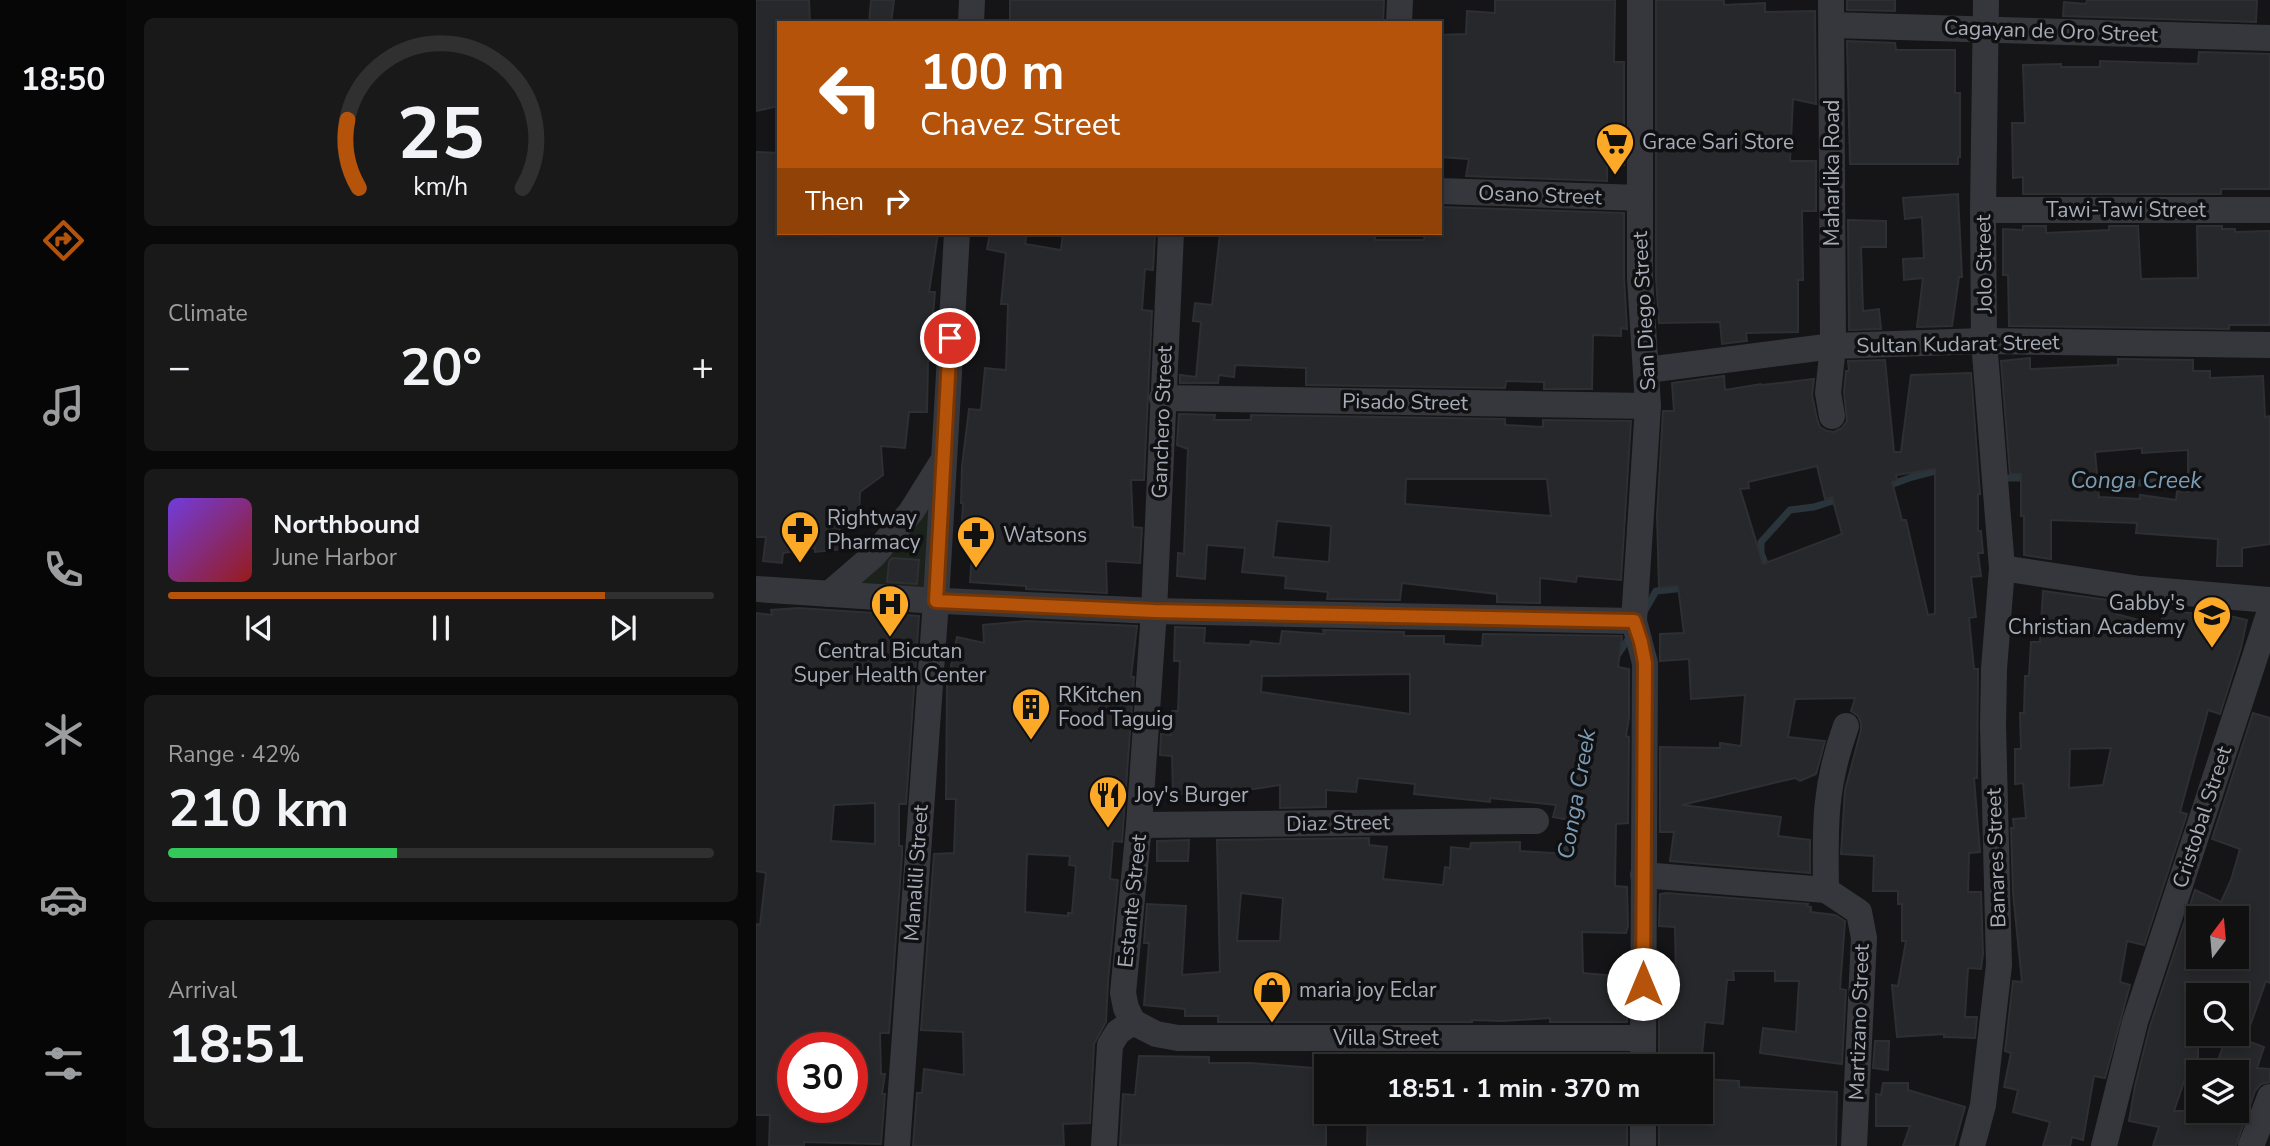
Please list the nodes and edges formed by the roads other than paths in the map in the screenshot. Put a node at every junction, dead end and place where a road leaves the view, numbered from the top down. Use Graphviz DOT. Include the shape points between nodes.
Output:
graph roads {
  1 [pos="972,0"];
  2 [pos="1400,0"];
  3 [pos="1640,0"];
  4 [pos="1986,0"];
  5 [pos="1831,13"];
  6 [pos="971,21"];
  7 [pos="1399,21"];
  8 [pos="1987,29"];
  9 [pos="2270,38"];
  10 [pos="1442,191"];
  11 [pos="1640,198"];
  12 [pos="1983,210"];
  13 [pos="2270,210"];
  14 [pos="957,235"];
  15 [pos="1171,235"];
  16 [pos="1984,341"];
  17 [pos="2270,345"];
  18 [pos="1833,346"];
  19 [pos="1647,370"];
  20 [pos="1163,398"];
  21 [pos="1648,406"];
  22 [pos="1832,415"];
  23 [pos="942,463"];
  24 [pos="2002,569"];
  25 [pos="756,589"];
  26 [pos="829,594"];
  27 [pos="2270,600"];
  28 [pos="936,601"];
  29 [pos="1154,611"];
  30 [pos="2270,611"];
  31 [pos="1636,628"];
  32 [pos="1846,726"];
  33 [pos="1536,821"];
  34 [pos="1139,825"];
  35 [pos="1643,876"];
  36 [pos="1826,890"];
  37 [pos="1133,1023"];
  38 [pos="1643,1038"];
  39 [pos="1643,1054"];
  40 [pos="2270,1097"];
  41 [pos="1643,1124"];
  42 [pos="897,1146"];
  43 [pos="1104,1146"];
  44 [pos="1643,1146"];
  45 [pos="1854,1146"];
  46 [pos="1972,1146"];
  47 [pos="2104,1146"];
  48 [pos="2251,1146"];
  1 -- 6 [label="street"];
  2 -- 7 [label="street"];
  3 -- 11 [label="street, San Diego Street"];
  4 -- 8 [label="street, Jolo Street"];
  5 -- 8 [label="street, Cagayan de Oro Street"];
  5 -- 18 [label="street, Maharlika Road"];
  8 -- 9 [label="street, Cagayan de Oro Street"];
  8 -- 12 [label="street, Jolo Street"];
  10 -- 11 [label="street, Osano Street"];
  11 -- 19 [label="street, San Diego Street"];
  12 -- 13 [label="street, Tawi-Tawi Street"];
  12 -- 16 [label="street, Jolo Street"];
  14 -- 23 [label="street, Manalili Street"];
  15 -- 20 [label="street, Ganchero Street"];
  16 -- 17 [label="street, Sultan Kudarat Street"];
  16 -- 18 [label="street, Sultan Kudarat Street"];
  16 -- 24 [label="street, Jolo Street"];
  18 -- 19 [label="street, Sultan Kudarat Street"];
  18 -- 22 [label="street, Maharlika Road" via="1828,393"];
  19 -- 21 [label="street, San Diego Street"];
  20 -- 21 [label="street, Pisado Street"];
  20 -- 29 [label="street, Ganchero Street"];
  21 -- 31 [label="street, San Diego Street"];
  23 -- 26 [label="street" via="904,521"];
  23 -- 28 [label="street, Manalili Street"];
  24 -- 27 [label="street" via="2106,585"];
  24 -- 46 [label="street, Banares Street" via="1993,738 1999,965 1983,1105"];
  25 -- 26 [label="street"];
  26 -- 28 [label="street"];
  28 -- 29 [label="street"];
  28 -- 42 [label="street, Manalili Street"];
  29 -- 31 [label="street"];
  29 -- 34 [label="street, Estante Street"];
  30 -- 47 [label="street, Cristobal Street" via="2135,1022"];
  31 -- 35 [label="street, San Diego Street" via="1645,663"];
  32 -- 36 [label="street" via="1827,796"];
  33 -- 34 [label="street, Diaz Street"];
  34 -- 37 [label="street, Estante Street" via="1123,993"];
  35 -- 36 [label="street, Martizano Street"];
  35 -- 38 [label="street, San Diego Street"];
  36 -- 45 [label="street, Martizano Street" via="1859,912 1864,938"];
  37 -- 38 [label="street, Villa Street" via="1178,1038"];
  37 -- 43 [label="street" via="1118,1032 1110,1045"];
  38 -- 39 [label="street, San Diego Street"];
  40 -- 48 [label="street"];
  41 -- 44 [label="street"];
}
